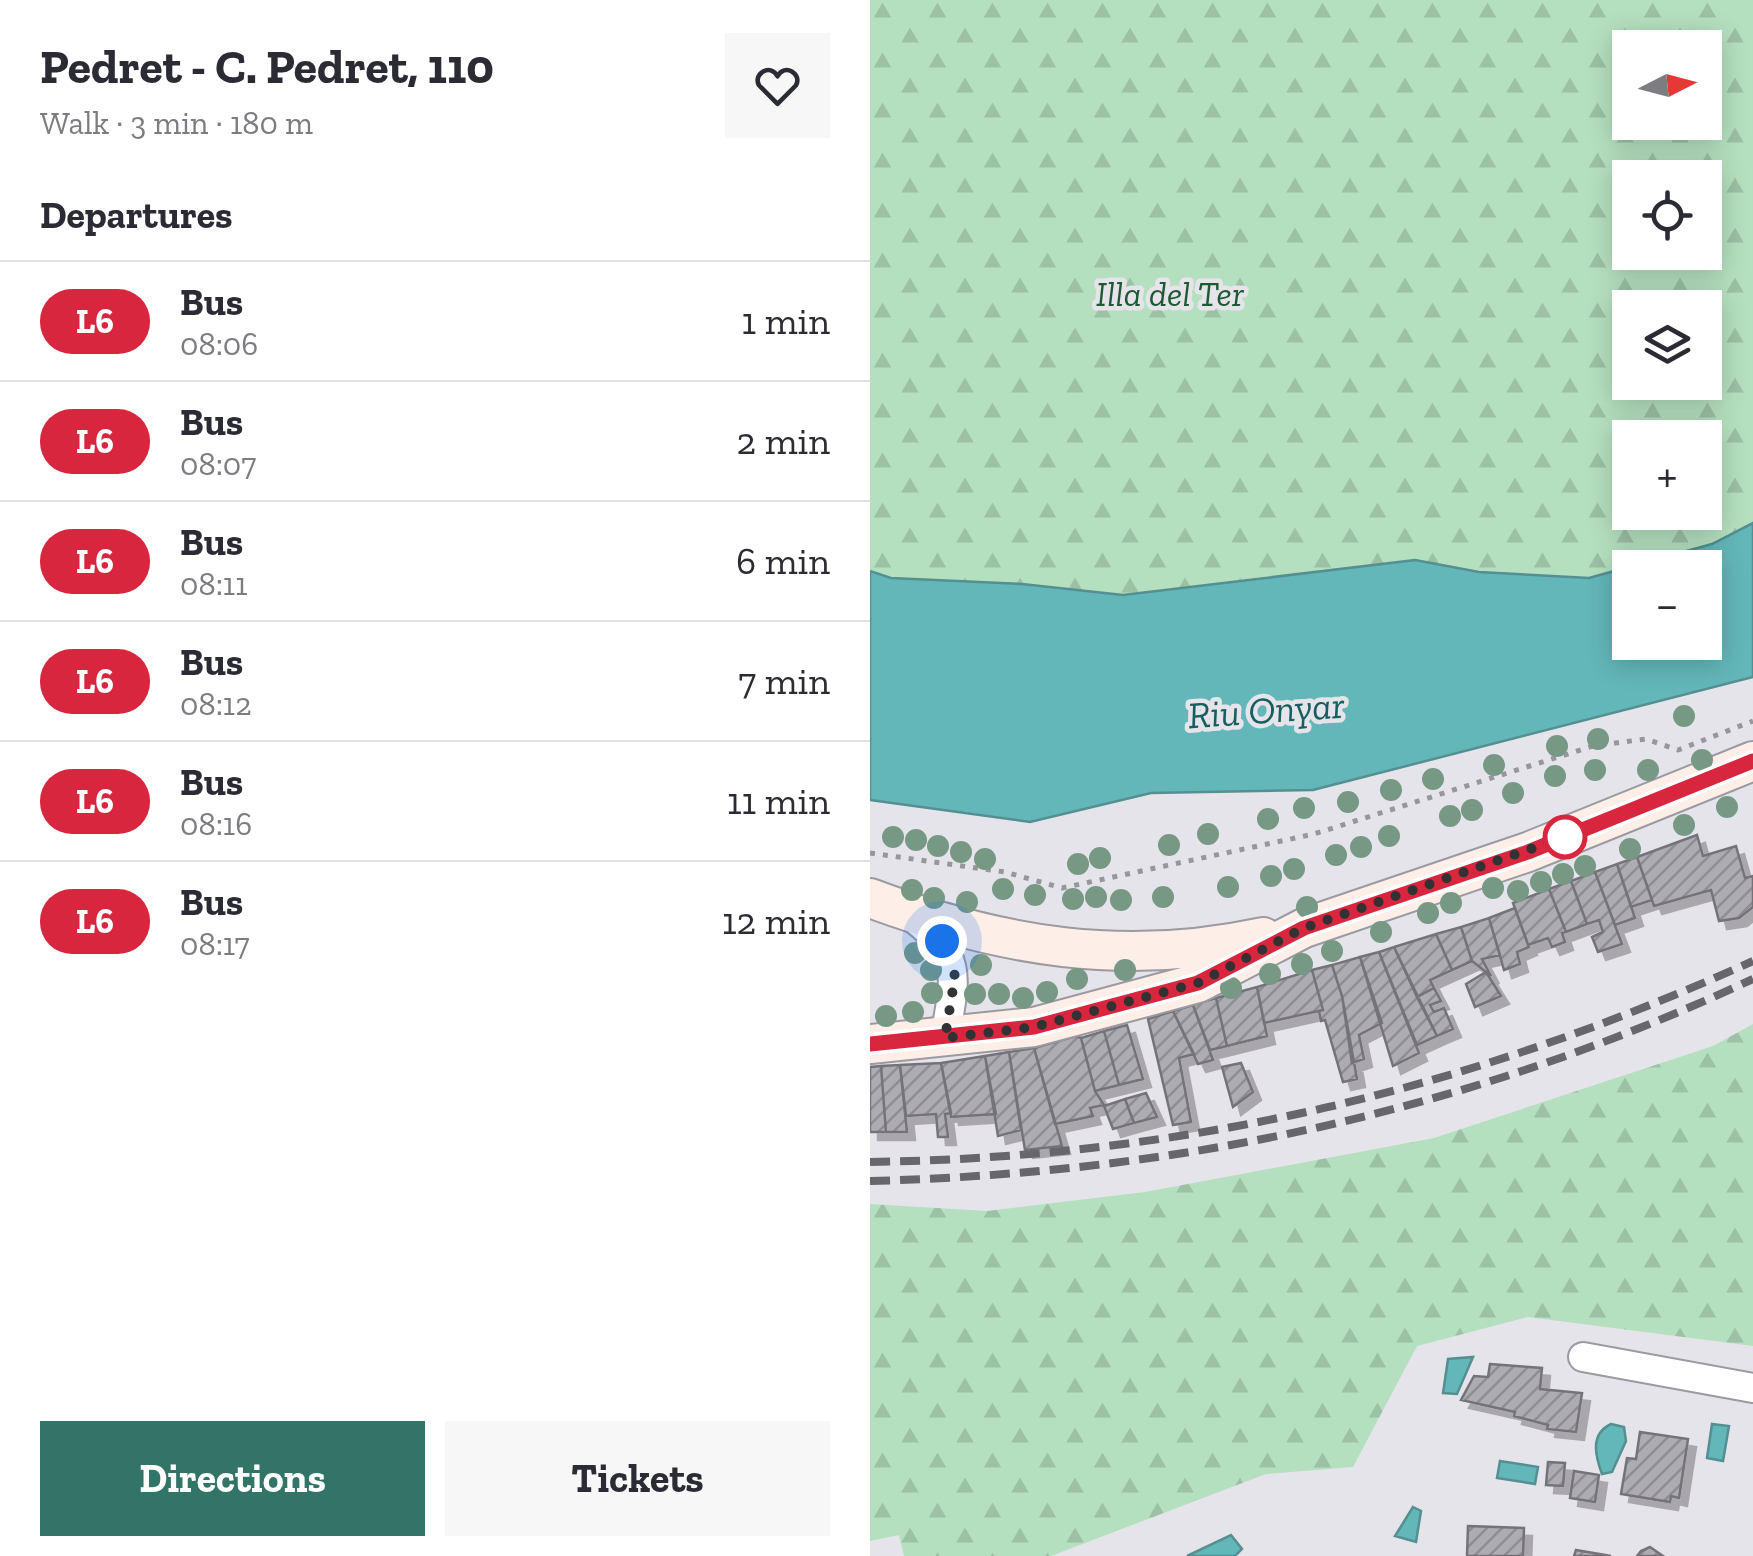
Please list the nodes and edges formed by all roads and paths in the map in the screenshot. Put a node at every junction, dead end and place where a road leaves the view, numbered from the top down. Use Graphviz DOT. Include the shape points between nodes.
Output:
graph roads {
  1 [pos="1753,721"];
  2 [pos="1753,761"];
  3 [pos="870,853"];
  4 [pos="870,898"];
  5 [pos="906,912"];
  6 [pos="1304,928"];
  7 [pos="945,1038"];
  8 [pos="870,1044"];
  9 [pos="1583,1357"];
  10 [pos="1753,1388"];
  1 -- 3 [label="path" via="1678,750 1646,739 1592,746 1314,834 1062,888 1005,872"];
  2 -- 6 [label="street" via="1528,852"];
  4 -- 5 [label="street"];
  5 -- 6 [label="street" via="1016,941 1104,953 1214,948"];
  5 -- 7 [label="street" via="942,941 955,976"];
  6 -- 7 [label="street" via="1198,983 1034,1027"];
  7 -- 8 [label="street"];
  9 -- 10 [label="street"];
}
